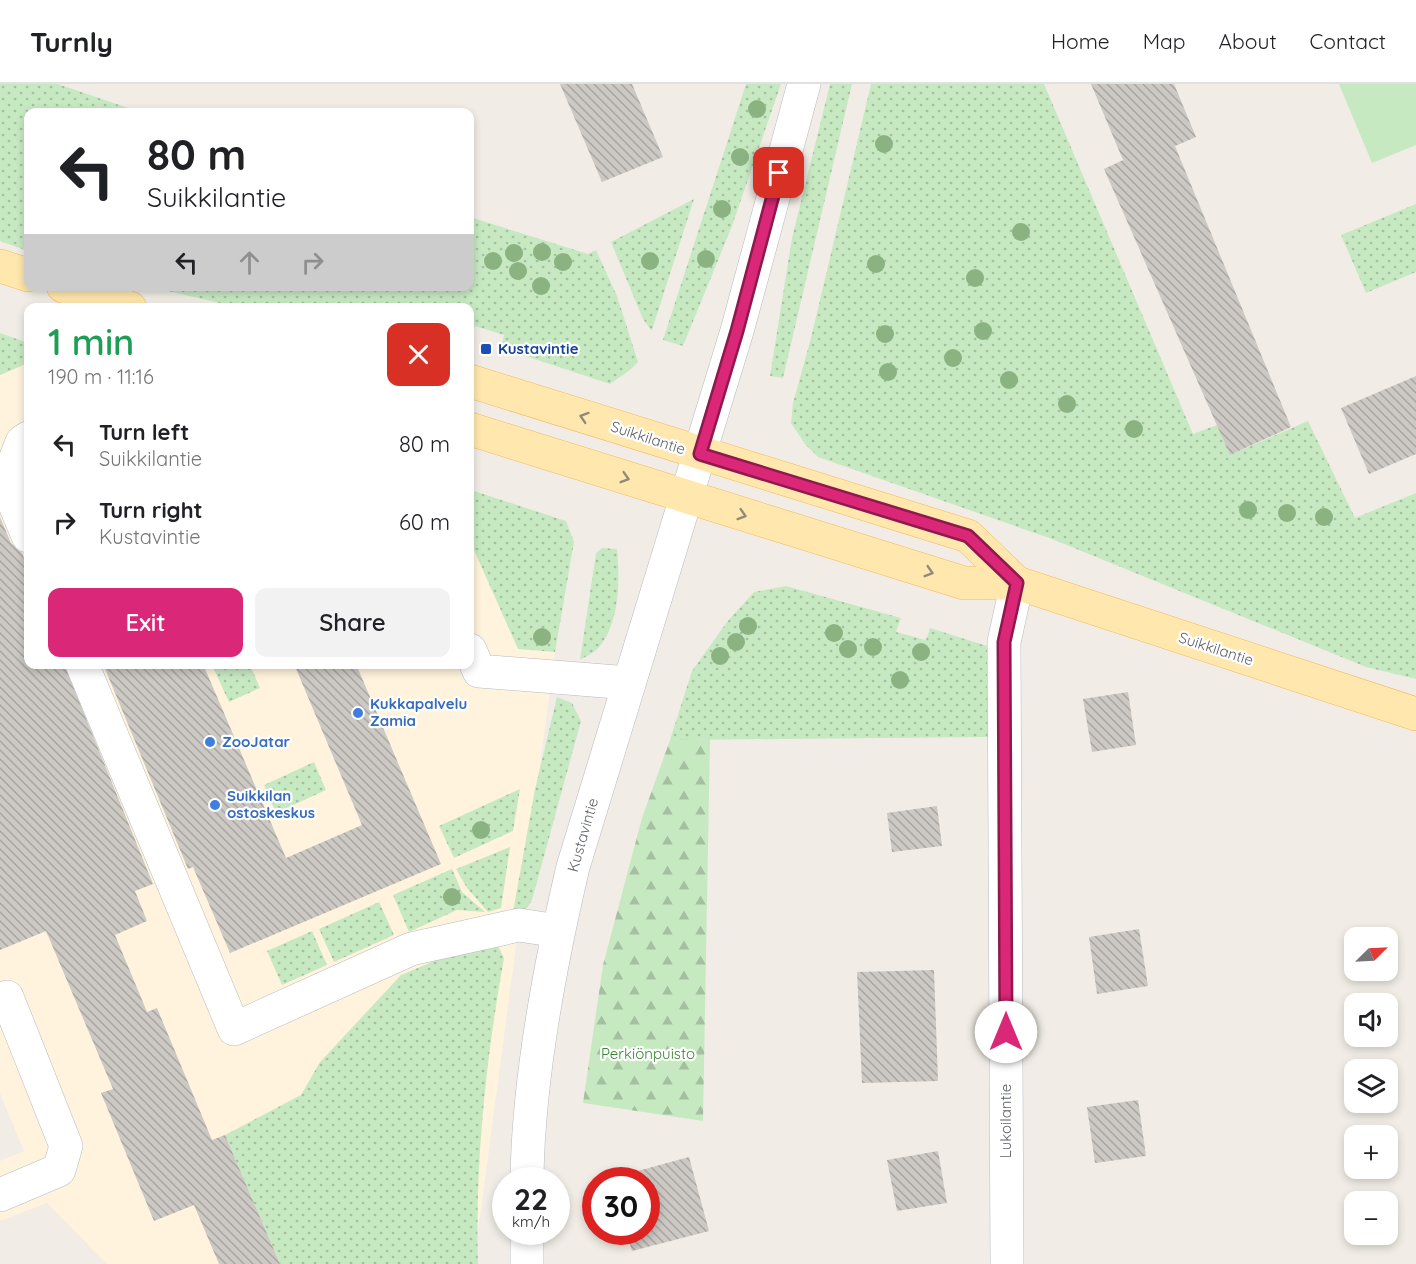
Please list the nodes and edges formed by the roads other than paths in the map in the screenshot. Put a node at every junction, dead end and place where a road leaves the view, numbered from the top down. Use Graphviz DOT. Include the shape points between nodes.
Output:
graph roads {
  1 [pos="804,84"];
  2 [pos="0,266"];
  3 [pos="24,274"];
  4 [pos="78,291"];
  5 [pos="115,303"];
  6 [pos="474,382"];
  7 [pos="474,430"];
  8 [pos="24,441"];
  9 [pos="700,454"];
  10 [pos="686,497"];
  11 [pos="24,526"];
  12 [pos="1017,583"];
  13 [pos="474,659"];
  14 [pos="84,669"];
  15 [pos="629,683"];
  16 [pos="1416,714"];
  17 [pos="558,930"];
  18 [pos="7,997"];
  19 [pos="527,1167"];
  20 [pos="0,1195"];
  21 [pos="527,1245"];
  22 [pos="527,1264"];
  23 [pos="1007,1264"];
  1 -- 9 [label="street, Kustavintie"];
  2 -- 3 [label="main road"];
  4 -- 5 [label="main road"];
  9 -- 6 [label="main road, Suikkilantie, one-way"];
  7 -- 10 [label="main road, Suikkilantie, one-way"];
  8 -- 11 [label="street" via="6,483"];
  9 -- 10 [label="street, Kustavintie"];
  9 -- 12 [label="main road, Suikkilantie" via="968,536"];
  10 -- 12 [label="main road, Suikkilantie, one-way" via="964,583"];
  10 -- 15 [label="street, Kustavintie"];
  12 -- 16 [label="main road, Suikkilantie"];
  12 -- 23 [label="street, Lukoilantie" via="1004,642"];
  13 -- 15 [label="street" via="479,671"];
  14 -- 17 [label="street" via="234,1029 411,949 519,925"];
  15 -- 17 [label="street, Kustavintie"];
  17 -- 19 [label="street, Kustavintie" via="528,1127"];
  18 -- 20 [label="street" via="66,1146 59,1170"];
  21 -- 22 [label="street"];
}
